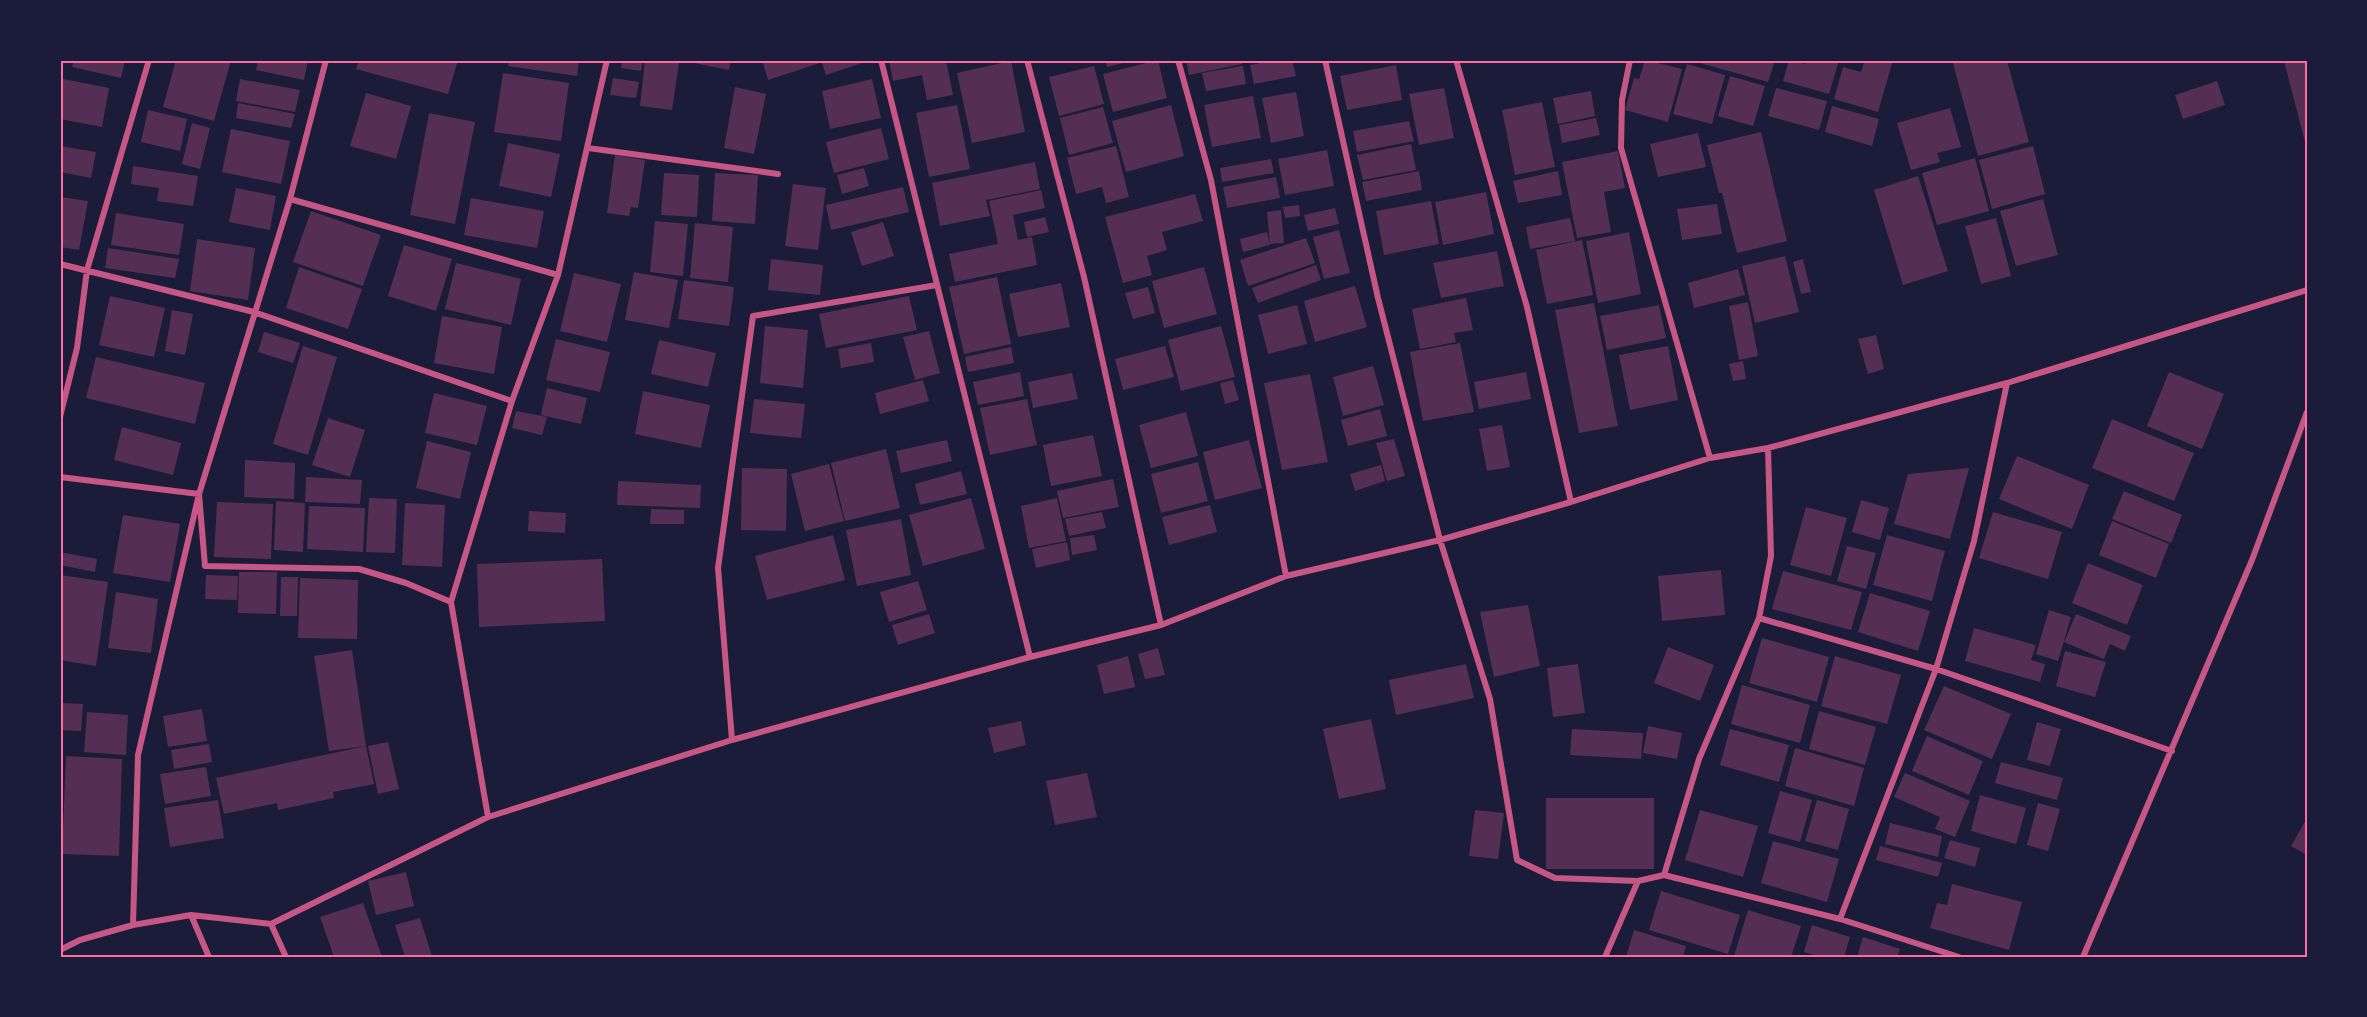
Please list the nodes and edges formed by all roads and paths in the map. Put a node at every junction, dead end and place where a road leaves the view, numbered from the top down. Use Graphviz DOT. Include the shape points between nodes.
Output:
graph roads {
  1 [pos="149,60"];
  2 [pos="326,60"];
  3 [pos="607,60"];
  4 [pos="882,60"];
  5 [pos="1027,60"];
  6 [pos="1179,60"];
  7 [pos="1325,60"];
  8 [pos="1456,60"];
  9 [pos="1630,60"];
  10 [pos="588,148"];
  11 [pos="778,174"];
  12 [pos="290,198"];
  13 [pos="60,264"];
  14 [pos="87,270"];
  15 [pos="558,275"];
  16 [pos="937,285"];
  17 [pos="2307,290"];
  18 [pos="254,312"];
  19 [pos="2007,383"];
  20 [pos="512,401"];
  21 [pos="2307,412"];
  22 [pos="60,417"];
  23 [pos="1768,448"];
  24 [pos="1710,458"];
  25 [pos="60,477"];
  26 [pos="199,494"];
  27 [pos="1571,502"];
  28 [pos="1440,540"];
  29 [pos="1286,576"];
  30 [pos="451,602"];
  31 [pos="1759,618"];
  32 [pos="1161,625"];
  33 [pos="1030,657"];
  34 [pos="1936,669"];
  35 [pos="732,740"];
  36 [pos="2172,751"];
  37 [pos="488,817"];
  38 [pos="1665,875"];
  39 [pos="1638,881"];
  40 [pos="191,915"];
  41 [pos="1840,919"];
  42 [pos="271,924"];
  43 [pos="133,925"];
  44 [pos="60,950"];
  45 [pos="209,957"];
  46 [pos="286,957"];
  47 [pos="1605,957"];
  48 [pos="1959,957"];
  49 [pos="2083,957"];
  1 -- 14 [label="street"];
  2 -- 12 [label="street"];
  3 -- 10 [label="street"];
  4 -- 16 [label="street"];
  5 -- 32 [label="street" via="1084,277"];
  6 -- 29 [label="street" via="1211,180"];
  7 -- 28 [label="street" via="1378,298"];
  8 -- 27 [label="street" via="1527,307"];
  9 -- 24 [label="street" via="1622,100 1621,148"];
  10 -- 11 [label="street"];
  10 -- 15 [label="street"];
  12 -- 15 [label="street"];
  12 -- 18 [label="street"];
  13 -- 14 [label="street"];
  14 -- 18 [label="street"];
  14 -- 22 [label="street" via="77,348"];
  15 -- 20 [label="street"];
  16 -- 33 [label="street"];
  16 -- 35 [label="street" via="753,316 718,568"];
  17 -- 19 [label="street"];
  18 -- 20 [label="street"];
  18 -- 26 [label="street"];
  19 -- 23 [label="street"];
  19 -- 34 [label="street" via="1974,541"];
  20 -- 30 [label="street"];
  21 -- 36 [label="street" via="2253,560"];
  23 -- 24 [label="street"];
  23 -- 31 [label="street" via="1771,556"];
  24 -- 27 [label="street"];
  25 -- 26 [label="street"];
  26 -- 30 [label="street" via="205,566 359,569"];
  26 -- 43 [label="street" via="138,755"];
  27 -- 28 [label="street"];
  28 -- 29 [label="street"];
  28 -- 39 [label="street" via="1490,699 1517,860 1555,878"];
  29 -- 32 [label="street"];
  30 -- 37 [label="street"];
  31 -- 34 [label="street"];
  31 -- 38 [label="street" via="1699,759"];
  32 -- 33 [label="street"];
  33 -- 35 [label="street"];
  34 -- 36 [label="street"];
  34 -- 41 [label="street"];
  35 -- 37 [label="street"];
  36 -- 49 [label="street"];
  37 -- 42 [label="street"];
  38 -- 39 [label="street"];
  38 -- 41 [label="street"];
  39 -- 47 [label="street"];
  40 -- 42 [label="street"];
  40 -- 43 [label="street"];
  40 -- 45 [label="street"];
  41 -- 48 [label="street"];
  42 -- 46 [label="street"];
  43 -- 44 [label="street"];
}
